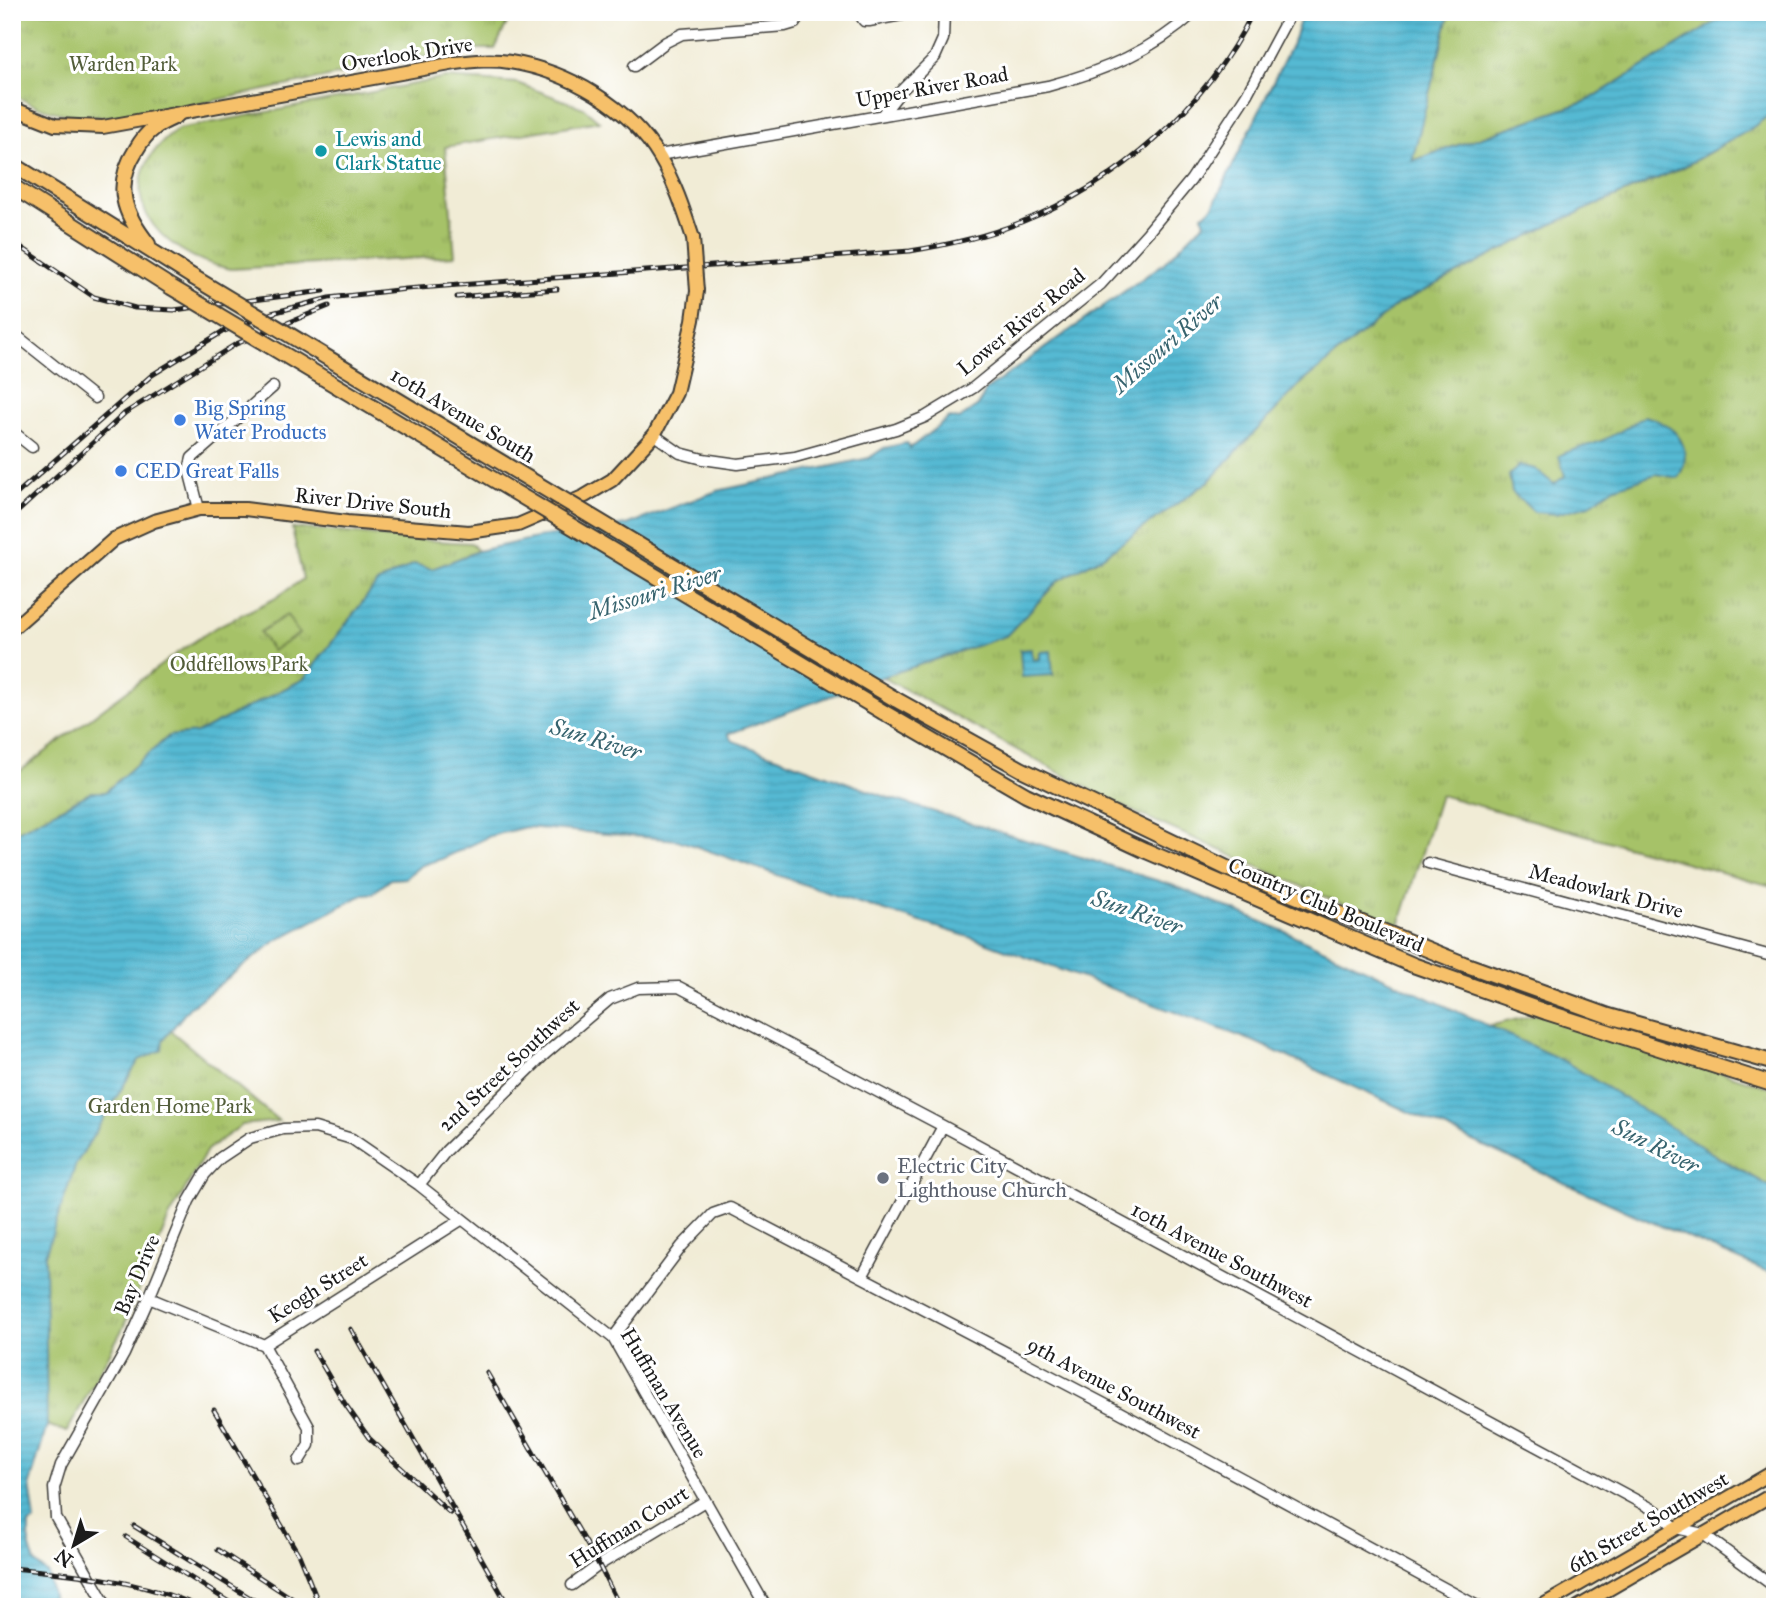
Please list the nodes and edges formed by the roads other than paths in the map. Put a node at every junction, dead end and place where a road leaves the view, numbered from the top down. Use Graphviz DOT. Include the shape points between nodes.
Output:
graph roads {
  1 [pos="800,12"];
  2 [pos="858,12"];
  3 [pos="918,12"];
  4 [pos="944,12"];
  5 [pos="1195,12"];
  6 [pos="1291,12"];
  7 [pos="634,66"];
  8 [pos="12,108"];
  9 [pos="177,115"];
  10 [pos="882,115"];
  11 [pos="659,155"];
  12 [pos="12,164"];
  13 [pos="12,186"];
  14 [pos="156,254"];
  15 [pos="12,332"];
  16 [pos="273,387"];
  17 [pos="95,398"];
  18 [pos="12,431"];
  19 [pos="654,435"];
  20 [pos="32,447"];
  21 [pos="199,509"];
  22 [pos="517,525"];
  23 [pos="12,629"];
  24 [pos="895,699"];
  25 [pos="883,712"];
  26 [pos="1428,863"];
  27 [pos="1775,957"];
  28 [pos="638,988"];
  29 [pos="1775,1063"];
  30 [pos="1775,1086"];
  31 [pos="943,1126"];
  32 [pos="419,1185"];
  33 [pos="461,1220"];
  34 [pos="862,1278"];
  35 [pos="149,1298"];
  36 [pos="613,1338"];
  37 [pos="264,1345"];
  38 [pos="299,1461"];
  39 [pos="1775,1471"];
  40 [pos="1775,1493"];
  41 [pos="705,1501"];
  42 [pos="1676,1528"];
  43 [pos="1703,1534"];
  44 [pos="572,1585"];
  45 [pos="1775,1587"];
  46 [pos="107,1607"];
  47 [pos="766,1607"];
  48 [pos="1479,1607"];
  49 [pos="1540,1607"];
  50 [pos="1578,1607"];
  1 -- 7 [label="street" via="794,23 785,26 682,34"];
  2 -- 3 [label="street" via="863,21"];
  4 -- 10 [label="street" via="943,39 935,57"];
  5 -- 10 [label="street, Upper River Road" via="1146,49 1089,75"];
  6 -- 19 [label="street, Lower River Road" via="1247,94 1191,180 1148,232 1101,284 973,388 895,429 795,457 738,464 703,459 680,453"];
  8 -- 9 [label="main road, Overlook Drive" via="42,121 79,127"];
  9 -- 11 [label="main road, Overlook Drive" via="486,60 535,68 587,88 638,130"];
  9 -- 14 [label="highway" via="152,129 138,146 125,167 122,186 134,227"];
  10 -- 11 [label="street, Upper River Road"];
  11 -- 19 [label="main road, Overlook Drive, bridge" via="693,238 697,291 676,393"];
  12 -- 14 [label="highway, 10th Avenue South"];
  13 -- 25 [label="highway, 10th Avenue South, bridge" via="171,287"];
  14 -- 24 [label="highway, 10th Avenue South, bridge"];
  15 -- 17 [label="street"];
  16 -- 21 [label="street" via="192,458 189,470"];
  18 -- 20 [label="street"];
  19 -- 22 [label="main road, Overlook Drive" via="612,480"];
  21 -- 22 [label="main road, River Drive South" via="245,509 468,532"];
  21 -- 23 [label="main road, River Drive South" via="154,521 114,540"];
  24 -- 29 [label="highway, Country Club Boulevard" via="1021,769 1244,875 1595,1012"];
  25 -- 30 [label="highway, Country Club Boulevard" via="1026,795 1401,960"];
  26 -- 27 [label="street, Meadowlark Drive"];
  28 -- 31 [label="street, 10th Avenue Southwest" via="671,986 688,991"];
  28 -- 32 [label="street, 2nd Street Southwest" via="610,999 563,1038 446,1151"];
  31 -- 34 [label="street"];
  31 -- 42 [label="street, 10th Avenue Southwest" via="1658,1512"];
  32 -- 33 [label="street, Huffman Avenue"];
  32 -- 35 [label="street, Bay Drive" via="352,1139 315,1128 283,1129 250,1138 205,1174"];
  33 -- 36 [label="street, Huffman Avenue"];
  33 -- 37 [label="street, Keogh Street"];
  34 -- 36 [label="street, 9th Avenue Southwest" via="730,1208 713,1214 682,1246"];
  34 -- 48 [label="street, 9th Avenue Southwest"];
  35 -- 37 [label="street, Keogh Street"];
  35 -- 46 [label="street, Bay Drive" via="124,1354 61,1465 54,1488 56,1518"];
  36 -- 41 [label="street, Huffman Avenue"];
  37 -- 38 [label="street" via="309,1427 309,1445"];
  39 -- 42 [label="main road, 6th Street Southwest"];
  40 -- 43 [label="main road, 6th Street Southwest"];
  41 -- 44 [label="street, Huffman Court"];
  41 -- 47 [label="street, Huffman Avenue"];
  42 -- 43 [label="street, 10th Avenue Southwest"];
  42 -- 49 [label="main road, 6th Street Southwest"];
  43 -- 45 [label="street, 10th Avenue Southwest"];
  43 -- 50 [label="main road, 6th Street Southwest"];
}
